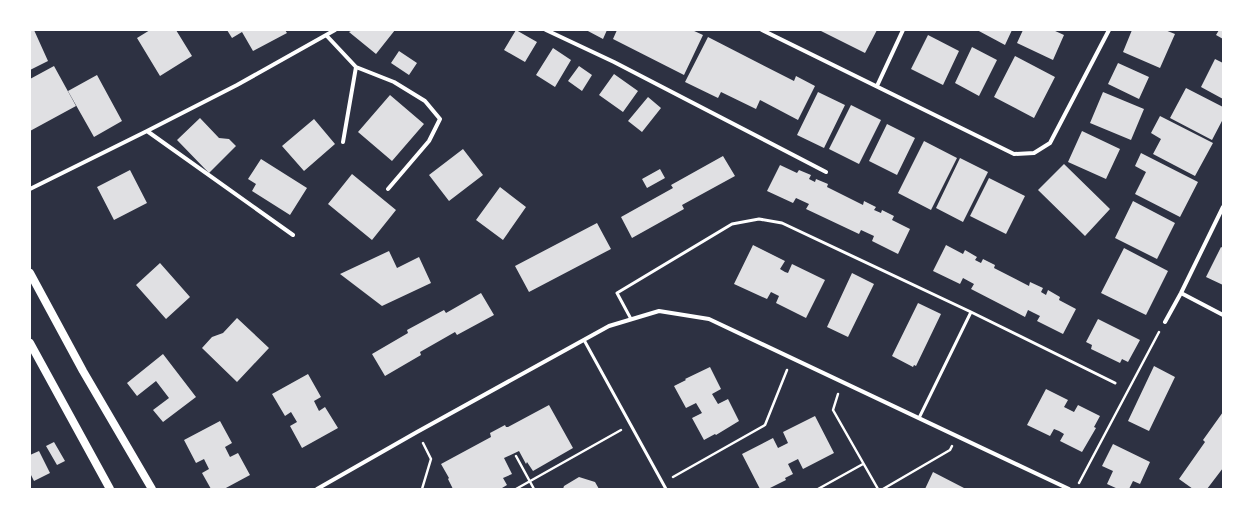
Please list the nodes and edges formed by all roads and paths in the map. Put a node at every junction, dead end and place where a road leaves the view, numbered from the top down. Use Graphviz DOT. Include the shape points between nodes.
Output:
graph roads {
  1 [pos="335,30"];
  2 [pos="546,30"];
  3 [pos="762,30"];
  4 [pos="903,30"];
  5 [pos="1109,30"];
  6 [pos="326,35"];
  7 [pos="356,67"];
  8 [pos="877,86"];
  9 [pos="147,131"];
  10 [pos="343,142"];
  11 [pos="826,172"];
  12 [pos="388,188"];
  13 [pos="30,189"];
  14 [pos="1223,207"];
  15 [pos="293,235"];
  16 [pos="30,273"];
  17 [pos="1181,293"];
  18 [pos="971,312"];
  19 [pos="1223,315"];
  20 [pos="631,319"];
  21 [pos="1165,322"];
  22 [pos="584,340"];
  23 [pos="30,343"];
  24 [pos="792,358"];
  25 [pos="842,382"];
  26 [pos="1115,383"];
  27 [pos="919,418"];
  28 [pos="630,424"];
  29 [pos="417,432"];
  30 [pos="957,436"];
  31 [pos="516,456"];
  32 [pos="863,464"];
  33 [pos="530,481"];
  34 [pos="662,483"];
  35 [pos="110,489"];
  36 [pos="152,489"];
  37 [pos="317,489"];
  38 [pos="422,489"];
  39 [pos="516,489"];
  40 [pos="534,489"];
  41 [pos="666,489"];
  42 [pos="818,489"];
  43 [pos="878,489"];
  44 [pos="883,489"];
  45 [pos="1069,489"];
  46 [pos="1076,489"];
  1 -- 6 [label="street"];
  2 -- 11 [label="street" via="614,62"];
  3 -- 8 [label="street"];
  4 -- 8 [label="street"];
  5 -- 8 [label="street" via="1050,143 1034,153 1014,154"];
  6 -- 7 [label="street"];
  6 -- 9 [label="street"];
  7 -- 10 [label="street"];
  7 -- 12 [label="street" via="394,82 425,101 440,119 428,140"];
  9 -- 13 [label="street"];
  9 -- 15 [label="street"];
  14 -- 17 [label="street"];
  16 -- 36 [label="main road" via="83,371"];
  17 -- 19 [label="street"];
  17 -- 21 [label="street"];
  18 -- 20 [label="lane" via="782,223 759,219 732,224 617,293"];
  18 -- 26 [label="lane"];
  18 -- 27 [label="lane"];
  20 -- 22 [label="street" via="609,326"];
  20 -- 24 [label="street" via="660,310 708,319"];
  21 -- 46 [label="path"];
  22 -- 28 [label="lane"];
  22 -- 29 [label="street"];
  23 -- 35 [label="main road"];
  24 -- 25 [label="street"];
  24 -- 34 [label="path" via="765,425"];
  25 -- 27 [label="street"];
  25 -- 32 [label="path" via="833,410"];
  27 -- 30 [label="street"];
  28 -- 33 [label="path"];
  28 -- 34 [label="lane"];
  29 -- 37 [label="street"];
  29 -- 38 [label="path" via="431,459"];
  30 -- 44 [label="path" via="950,450"];
  30 -- 45 [label="street"];
  31 -- 33 [label="path"];
  32 -- 42 [label="path"];
  32 -- 43 [label="path"];
  33 -- 39 [label="path"];
  33 -- 40 [label="path"];
  34 -- 41 [label="lane"];
}
